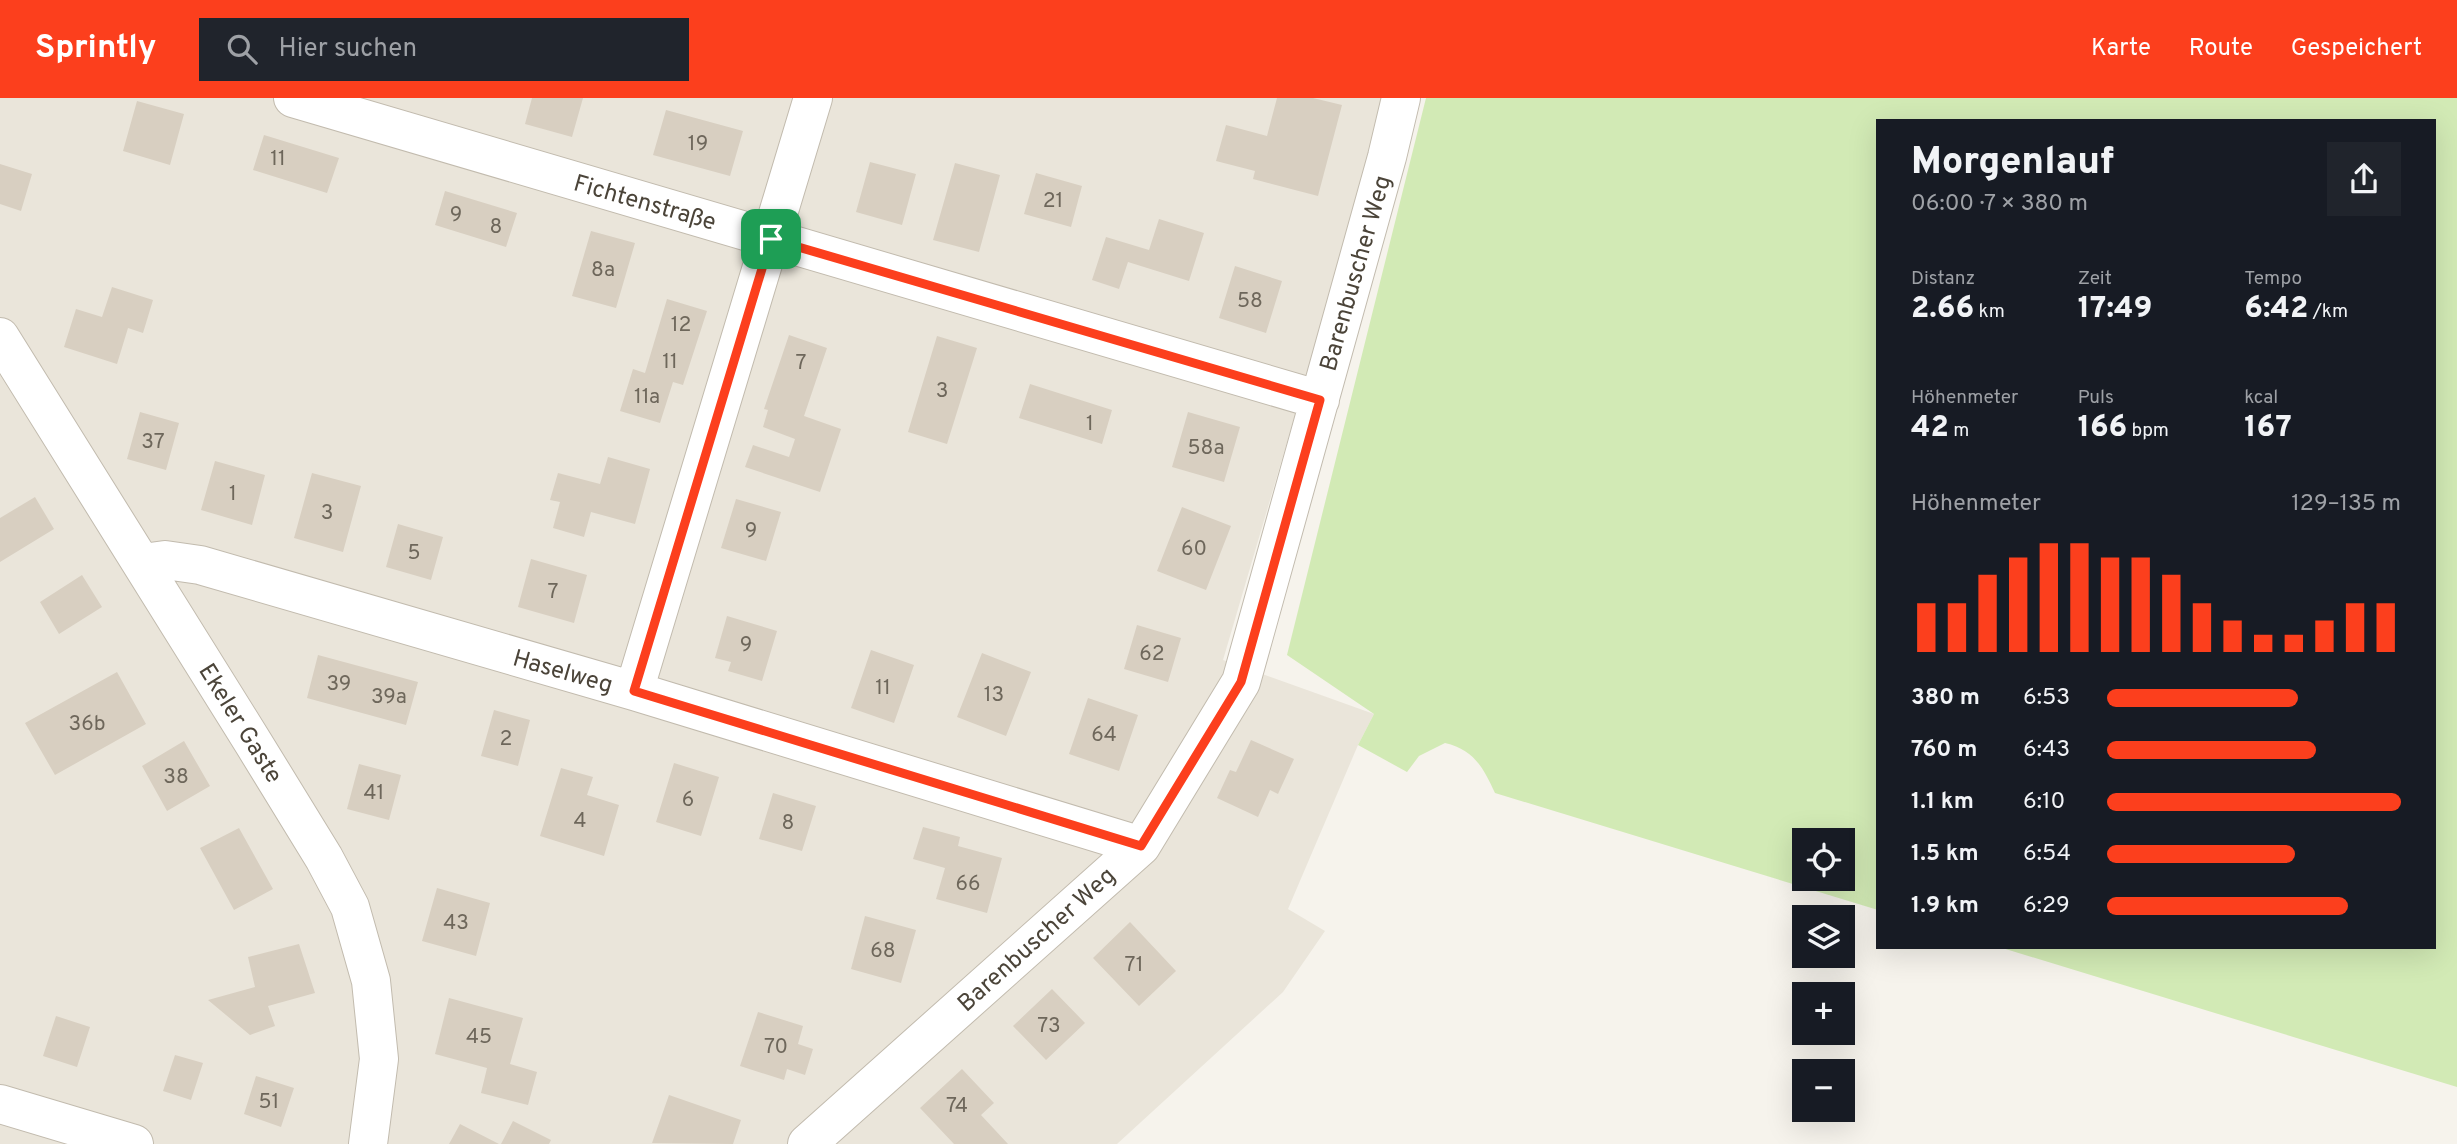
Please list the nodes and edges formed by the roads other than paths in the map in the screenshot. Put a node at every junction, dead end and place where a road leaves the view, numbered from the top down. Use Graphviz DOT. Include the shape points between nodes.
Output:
graph roads {
  1 [pos="293,98"];
  2 [pos="813,98"];
  3 [pos="1401,98"];
  4 [pos="771,239"];
  5 [pos="3,348"];
  6 [pos="1320,400"];
  7 [pos="143,563"];
  8 [pos="634,691"];
  9 [pos="1141,846"];
  10 [pos="0,1104"];
  11 [pos="134,1144"];
  12 [pos="368,1144"];
  13 [pos="807,1144"];
  1 -- 4 [label="street, Fichtenstraße"];
  2 -- 4 [label="street"];
  3 -- 6 [label="street, Barenbuscher Weg"];
  4 -- 6 [label="street, Fichtenstraße"];
  4 -- 8 [label="street"];
  5 -- 7 [label="street, Ekeler Gaste"];
  6 -- 9 [label="street, Barenbuscher Weg" via="1241,682"];
  7 -- 8 [label="street, Haselweg" via="165,560 200,565"];
  7 -- 12 [label="street, Ekeler Gaste" via="350,906 371,981 379,1059"];
  8 -- 9 [label="street, Haselweg"];
  9 -- 13 [label="street, Barenbuscher Weg"];
  10 -- 11 [label="street"];
}
